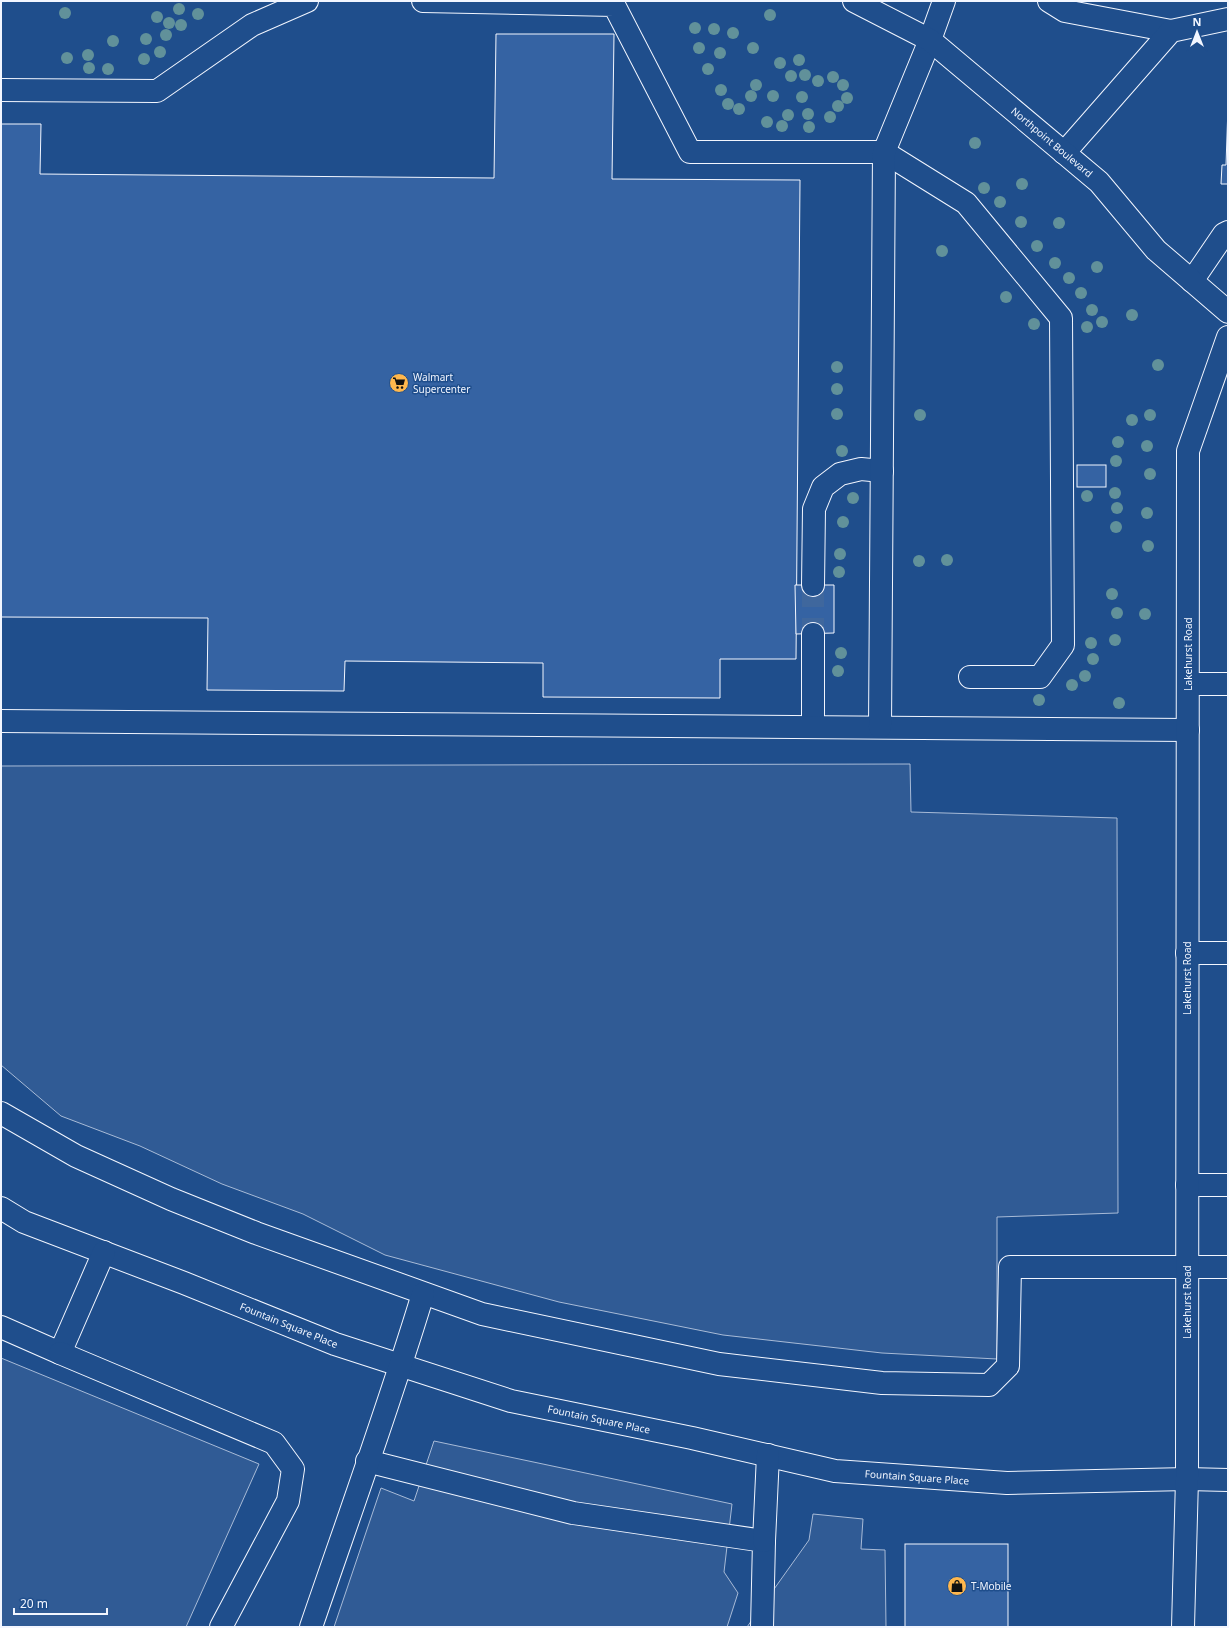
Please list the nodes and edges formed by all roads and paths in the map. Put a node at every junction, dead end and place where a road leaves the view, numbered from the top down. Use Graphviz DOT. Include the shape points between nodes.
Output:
graph roads {
  1 [pos="307,1"];
  2 [pos="423,1"];
  3 [pos="854,1"];
  4 [pos="944,1"];
  5 [pos="1049,1"];
  6 [pos="1228,19"];
  7 [pos="1171,31"];
  8 [pos="930,40"];
  9 [pos="1,90"];
  10 [pos="884,152"];
  11 [pos="1064,153"];
  12 [pos="1228,232"];
  13 [pos="1192,281"];
  14 [pos="1228,312"];
  15 [pos="1228,337"];
  16 [pos="882,471"];
  17 [pos="813,586"];
  18 [pos="813,634"];
  19 [pos="970,677"];
  20 [pos="1188,684"];
  21 [pos="1228,684"];
  22 [pos="1,721"];
  23 [pos="813,726"];
  24 [pos="880,727"];
  25 [pos="1188,730"];
  26 [pos="1188,953"];
  27 [pos="1228,953"];
  28 [pos="1,1113"];
  29 [pos="1188,1185"];
  30 [pos="1228,1186"];
  31 [pos="1,1208"];
  32 [pos="104,1252"];
  33 [pos="1188,1267"];
  34 [pos="1228,1267"];
  35 [pos="424,1294"];
  36 [pos="1,1327"];
  37 [pos="60,1353"];
  38 [pos="402,1366"];
  39 [pos="768,1455"];
  40 [pos="367,1462"];
  41 [pos="1188,1479"];
  42 [pos="1228,1480"];
  43 [pos="764,1541"];
  44 [pos="222,1627"];
  45 [pos="311,1627"];
  46 [pos="762,1627"];
  47 [pos="1184,1627"];
  1 -- 9 [label="street" via="252,26 157,91"];
  2 -- 10 [label="street" via="614,5 690,152"];
  3 -- 8 [label="street, Northpoint Boulevard"];
  4 -- 8 [label="street"];
  5 -- 7 [label="street" via="1065,11"];
  6 -- 7 [label="street"];
  7 -- 11 [label="street"];
  8 -- 10 [label="street"];
  8 -- 11 [label="street, Northpoint Boulevard"];
  10 -- 16 [label="street"];
  10 -- 19 [label="street" via="966,203 1061,318 1063,645 1040,677"];
  11 -- 13 [label="street, Northpoint Boulevard" via="1099,182 1156,250"];
  12 -- 13 [label="street" via="1224,234"];
  13 -- 14 [label="street, Northpoint Boulevard"];
  15 -- 20 [label="street, Lakehurst Road" via="1188,451"];
  16 -- 17 [label="street" via="861,469 840,474 823,487 814,509"];
  16 -- 24 [label="street"];
  18 -- 23 [label="street"];
  20 -- 21 [label="street"];
  20 -- 25 [label="street, Lakehurst Road"];
  22 -- 23 [label="street"];
  23 -- 24 [label="street"];
  24 -- 25 [label="street"];
  25 -- 26 [label="street, Lakehurst Road"];
  26 -- 27 [label="street"];
  26 -- 29 [label="street, Lakehurst Road"];
  28 -- 35 [label="street" via="76,1156 171,1200 256,1234"];
  29 -- 30 [label="street"];
  29 -- 33 [label="street, Lakehurst Road"];
  31 -- 32 [label="street, Fountain Square Place" via="24,1222"];
  32 -- 37 [label="street"];
  32 -- 38 [label="street, Fountain Square Place" via="335,1344"];
  33 -- 34 [label="street"];
  33 -- 35 [label="street" via="1010,1267 1008,1366 989,1385 882,1383 719,1364 482,1314"];
  33 -- 41 [label="street, Lakehurst Road"];
  35 -- 38 [label="street"];
  36 -- 37 [label="street"];
  37 -- 44 [label="street" via="274,1443 293,1469 288,1501"];
  38 -- 39 [label="street, Fountain Square Place" via="511,1401"];
  38 -- 40 [label="street"];
  39 -- 41 [label="street, Fountain Square Place" via="835,1471 1007,1483"];
  39 -- 43 [label="street"];
  40 -- 43 [label="street" via="573,1513"];
  40 -- 45 [label="street"];
  41 -- 42 [label="street, Fountain Square Place"];
  41 -- 47 [label="street, Lakehurst Road"];
  43 -- 46 [label="street"];
}
